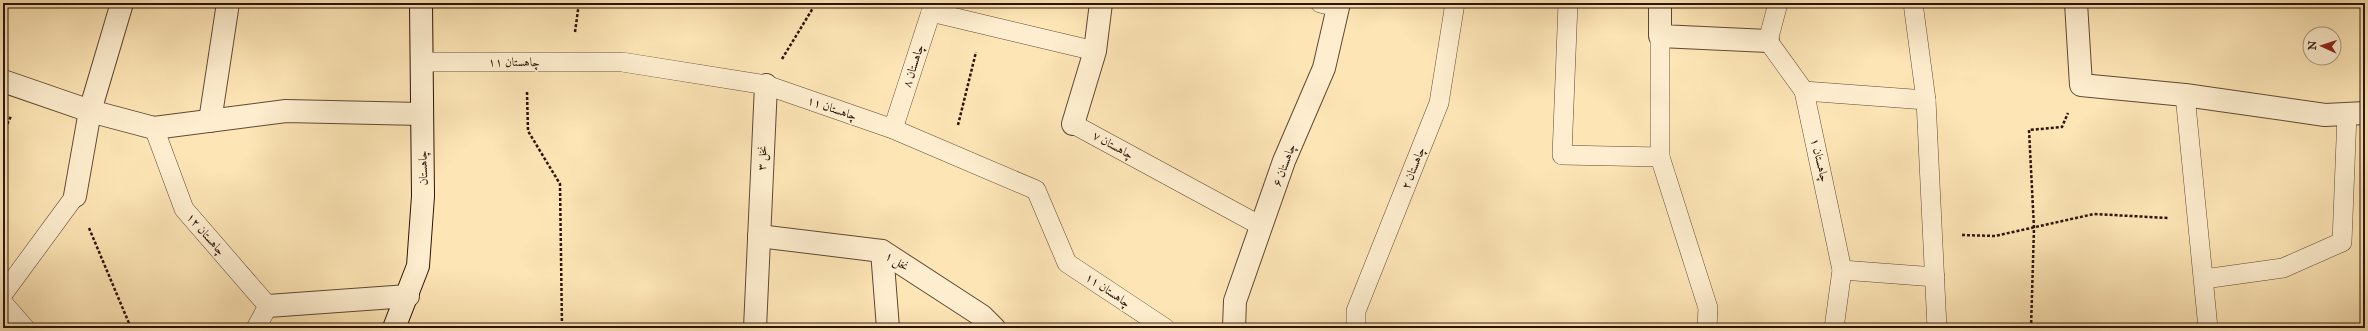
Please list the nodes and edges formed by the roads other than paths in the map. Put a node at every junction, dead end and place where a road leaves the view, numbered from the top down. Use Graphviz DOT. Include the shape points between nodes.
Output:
graph roads {
  1 [pos="122,3"];
  2 [pos="228,3"];
  3 [pos="421,3"];
  4 [pos="1101,3"];
  5 [pos="1455,3"];
  6 [pos="1568,3"];
  7 [pos="1660,3"];
  8 [pos="1778,3"];
  9 [pos="1913,3"];
  10 [pos="2076,3"];
  11 [pos="1332,4"];
  12 [pos="931,8"];
  13 [pos="1660,36"];
  14 [pos="1768,42"];
  15 [pos="1095,51"];
  16 [pos="422,62"];
  17 [pos="3,81"];
  18 [pos="766,85"];
  19 [pos="1804,91"];
  20 [pos="2185,95"];
  21 [pos="1926,100"];
  22 [pos="90,111"];
  23 [pos="2356,113"];
  24 [pos="422,114"];
  25 [pos="210,121"];
  26 [pos="1073,124"];
  27 [pos="154,128"];
  28 [pos="893,129"];
  29 [pos="1660,157"];
  30 [pos="75,196"];
  31 [pos="1261,226"];
  32 [pos="759,236"];
  33 [pos="882,251"];
  34 [pos="1842,270"];
  35 [pos="1935,277"];
  36 [pos="2204,279"];
  37 [pos="3,294"];
  38 [pos="408,296"];
  39 [pos="3,303"];
  40 [pos="268,306"];
  41 [pos="25,328"];
  42 [pos="256,328"];
  43 [pos="394,328"];
  44 [pos="755,328"];
  45 [pos="888,328"];
  46 [pos="994,328"];
  47 [pos="1165,328"];
  48 [pos="1234,328"];
  49 [pos="1356,328"];
  50 [pos="1707,328"];
  51 [pos="1834,328"];
  52 [pos="1937,328"];
  53 [pos="2208,328"];
  1 -- 22 [label="street"];
  2 -- 25 [label="street"];
  3 -- 16 [label="street, چاهستان"];
  4 -- 15 [label="street, چاهستان ۷"];
  5 -- 49 [label="lane, چاهستان ۲" via="1439,103 1356,311"];
  6 -- 29 [label="lane" via="1562,155"];
  7 -- 13 [label="street"];
  8 -- 14 [label="lane"];
  9 -- 21 [label="lane"];
  10 -- 20 [label="street" via="2081,85"];
  11 -- 31 [label="street, چاهستان ۶" via="1324,68 1284,161"];
  12 -- 15 [label="lane" via="983,25"];
  12 -- 28 [label="lane, چاهستان ۸"];
  13 -- 14 [label="street"];
  13 -- 29 [label="lane"];
  14 -- 19 [label="lane, چاهستان ۱"];
  15 -- 26 [label="street, چاهستان ۷"];
  16 -- 18 [label="lane, چاهستان ۱۱" via="622,62"];
  16 -- 24 [label="street, چاهستان"];
  17 -- 22 [label="street"];
  18 -- 28 [label="lane, چاهستان ۱۱"];
  18 -- 32 [label="street, نخل ۳"];
  19 -- 21 [label="lane"];
  19 -- 34 [label="lane, چاهستان ۱"];
  20 -- 23 [label="street" via="2325,115"];
  20 -- 36 [label="lane"];
  21 -- 35 [label="lane"];
  22 -- 27 [label="street"];
  22 -- 30 [label="street"];
  23 -- 36 [label="lane" via="2342,242 2282,268"];
  24 -- 25 [label="street" via="286,111"];
  24 -- 38 [label="street, چاهستان" via="423,196 418,266"];
  25 -- 27 [label="street"];
  26 -- 31 [label="lane, چاهستان ۷"];
  27 -- 40 [label="lane, چاهستان ۱۲" via="184,209"];
  28 -- 47 [label="lane, چاهستان ۱۱" via="1036,190 1067,263"];
  29 -- 50 [label="lane" via="1708,308"];
  30 -- 37 [label="lane"];
  31 -- 48 [label="street, چاهستان ۶" via="1235,301"];
  32 -- 33 [label="street, نخل ۱"];
  32 -- 44 [label="street, نخل ۳"];
  33 -- 45 [label="street"];
  33 -- 46 [label="street, نخل ۱" via="982,316"];
  34 -- 35 [label="lane"];
  34 -- 51 [label="lane, چاهستان ۱"];
  35 -- 52 [label="lane"];
  36 -- 53 [label="lane"];
  38 -- 40 [label="street"];
  38 -- 43 [label="street, چاهستان"];
  39 -- 41 [label="lane"];
  40 -- 42 [label="lane"];
}
